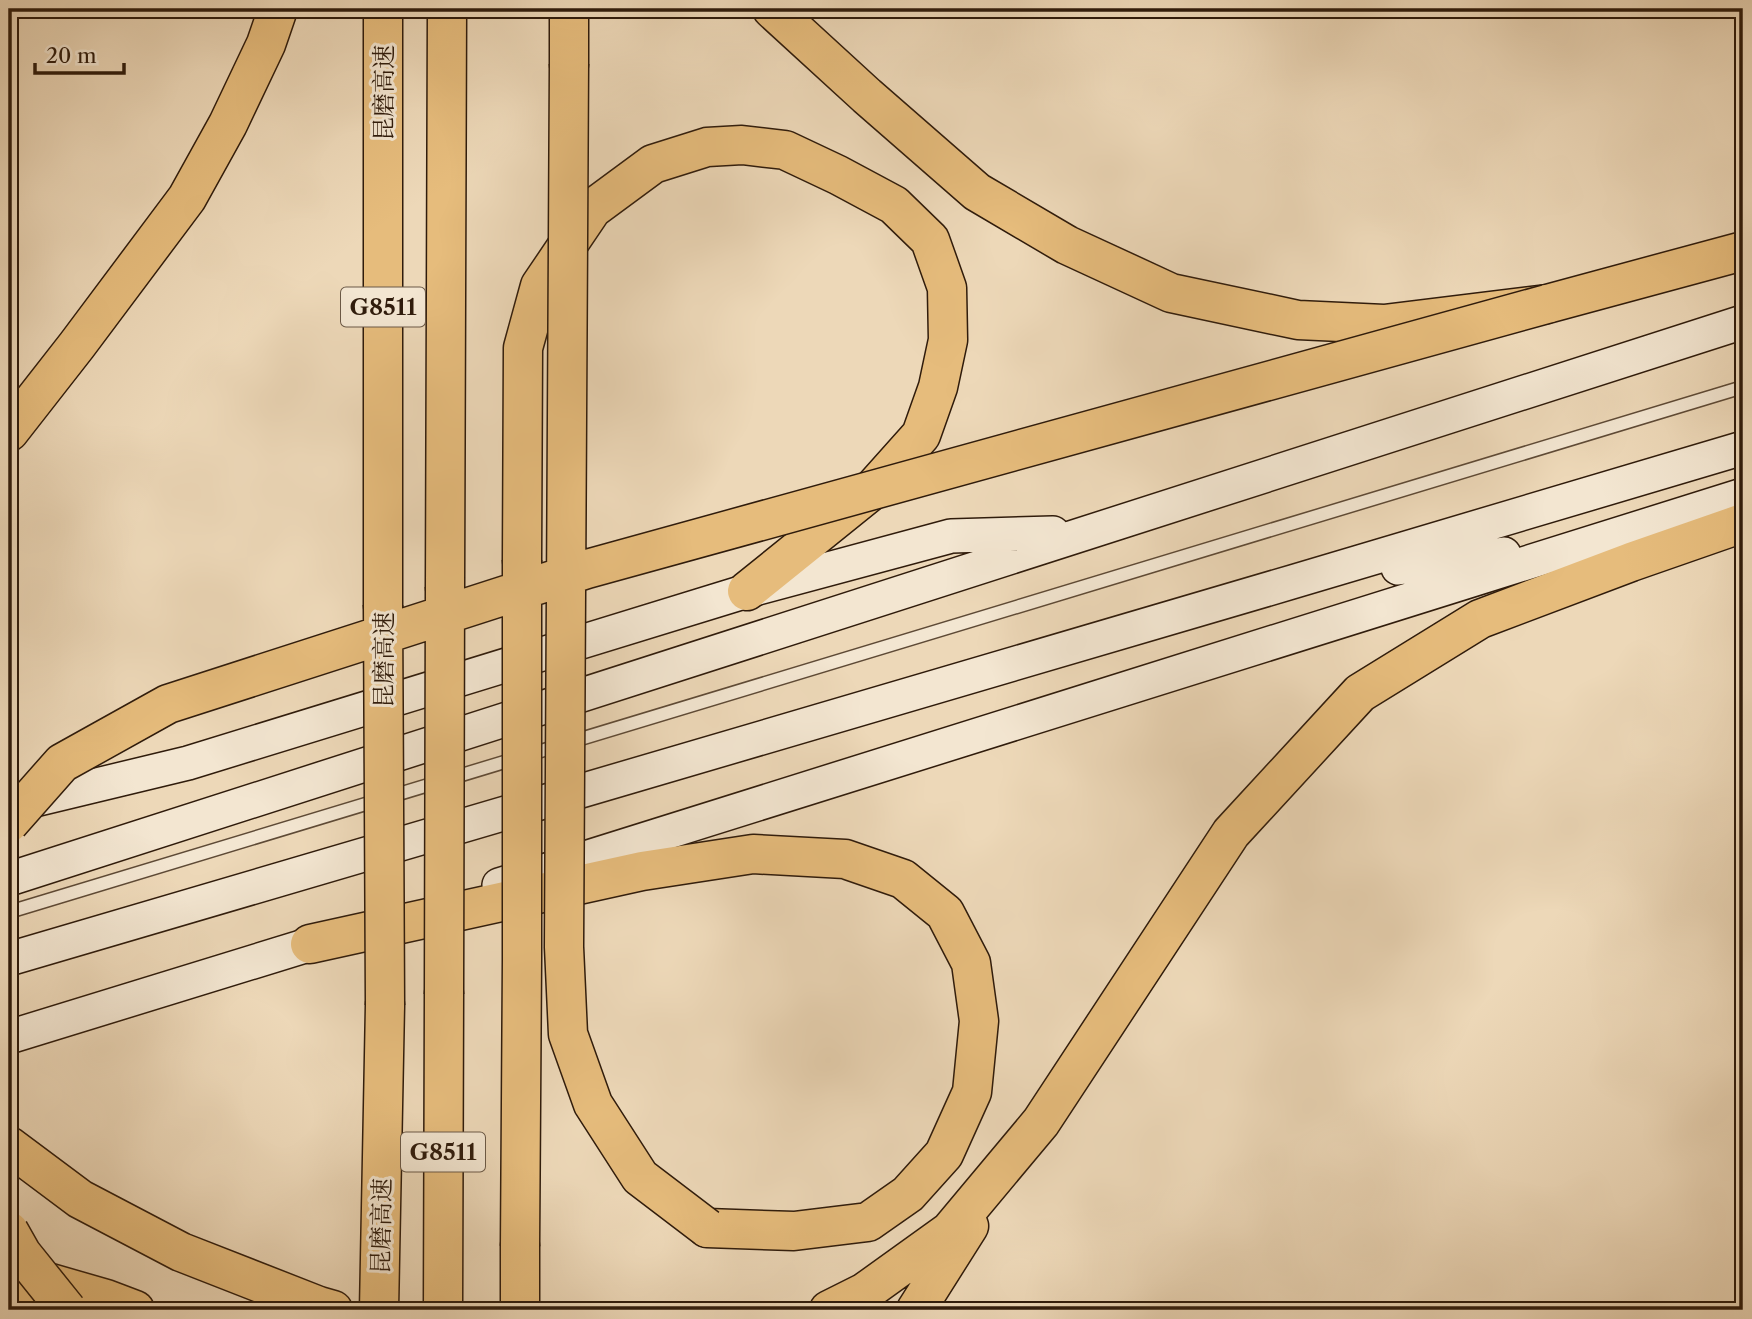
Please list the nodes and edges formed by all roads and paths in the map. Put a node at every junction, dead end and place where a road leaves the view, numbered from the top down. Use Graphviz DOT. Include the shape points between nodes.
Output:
graph roads {
  1 [pos="383,9"];
  2 [pos="447,9"];
  3 [pos="569,9"];
  4 [pos="278,10"];
  5 [pos="777,14"];
  6 [pos="1743,251"];
  7 [pos="1547,304"];
  8 [pos="1743,322"];
  9 [pos="1743,387"];
  10 [pos="9,432"];
  11 [pos="1743,448"];
  12 [pos="1743,495"];
  13 [pos="1743,523"];
  14 [pos="1091,532"];
  15 [pos="1598,541"];
  16 [pos="1292,582"];
  17 [pos="747,591"];
  18 [pos="9,806"];
  19 [pos="9,823"];
  20 [pos="9,879"];
  21 [pos="9,912"];
  22 [pos="310,944"];
  23 [pos="9,959"];
  24 [pos="9,1037"];
  25 [pos="1022,1145"];
  26 [pos="9,1146"];
  27 [pos="12,1249"];
  28 [pos="9,1305"];
  29 [pos="23,1310"];
  30 [pos="67,1310"];
  31 [pos="135,1310"];
  32 [pos="333,1310"];
  33 [pos="379,1310"];
  34 [pos="443,1310"];
  35 [pos="520,1310"];
  36 [pos="830,1310"];
  37 [pos="916,1310"];
  1 -- 33 [label="highway, 昆磨高速 / G8511, bridge" via="385,1005"];
  2 -- 34 [label="highway, G8511, bridge"];
  3 -- 22 [label="highway, bridge" via="569,64 564,947 568,1034 593,1104 640,1178 707,1228 794,1231 868,1222 908,1194 944,1154 972,1091 979,1021 971,963 945,913 903,879 845,859 753,854 642,871"];
  4 -- 10 [label="highway" via="261,56 187,198"];
  5 -- 7 [label="highway, bridge" via="977,192 1067,245 1171,293 1298,320 1384,324"];
  6 -- 7 [label="highway"];
  7 -- 19 [label="highway, bridge" via="587,569 168,704 62,763"];
  8 -- 14 [label="main road"];
  9 -- 21 [label="lane"];
  11 -- 16 [label="main road"];
  12 -- 15 [label="main road"];
  13 -- 25 [label="highway" via="1480,620 1360,693 1231,833"];
  14 -- 17 [label="main road" via="951,536"];
  14 -- 20 [label="main road"];
  15 -- 16 [label="main road"];
  15 -- 22 [label="main road"];
  16 -- 23 [label="main road"];
  17 -- 18 [label="main road" via="188,762"];
  17 -- 35 [label="highway, bridge" via="871,491 921,435 948,340 947,288 930,240 894,205 785,150 742,145 706,147 653,164 592,209 540,286 523,348"];
  22 -- 24 [label="main road"];
  25 -- 36 [label="highway" via="950,1231 865,1292"];
  25 -- 37 [label="highway"];
  26 -- 32 [label="highway" via="80,1199 181,1252"];
  27 -- 30 [label="highway, bridge"];
  27 -- 31 [label="highway"];
  28 -- 29 [label="highway"];
}
